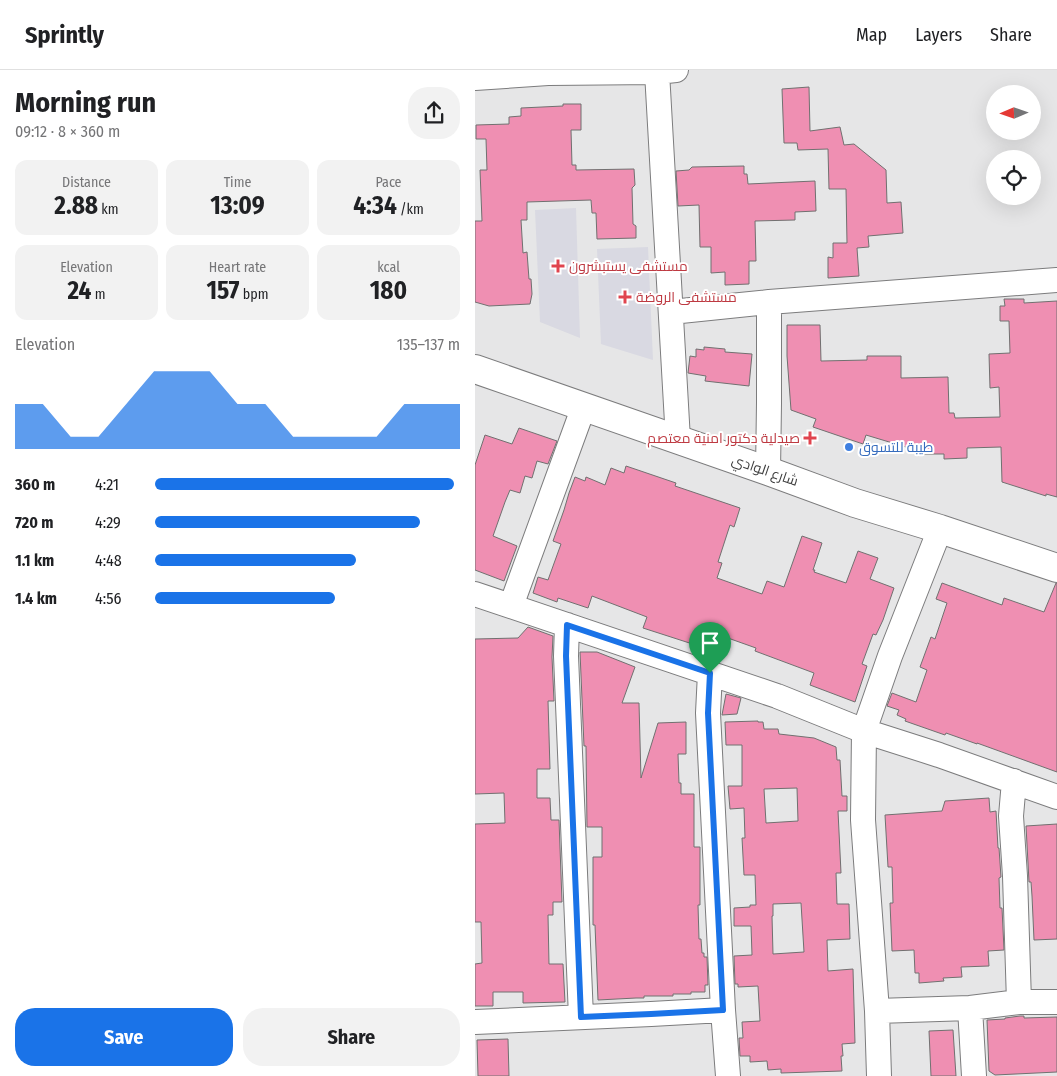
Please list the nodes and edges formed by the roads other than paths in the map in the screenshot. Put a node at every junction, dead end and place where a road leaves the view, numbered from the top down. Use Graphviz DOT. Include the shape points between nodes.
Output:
graph roads {
  1 [pos="667,71"];
  2 [pos="548,72"];
  3 [pos="475,78"];
  4 [pos="1057,280"];
  5 [pos="769,302"];
  6 [pos="671,312"];
  7 [pos="475,369"];
  8 [pos="584,406"];
  9 [pos="678,440"];
  10 [pos="768,470"];
  11 [pos="940,529"];
  12 [pos="1057,568"];
  13 [pos="475,594"];
  14 [pos="511,606"];
  15 [pos="567,625"];
  16 [pos="710,673"];
  17 [pos="864,731"];
  18 [pos="1014,781"];
  19 [pos="1057,797"];
  20 [pos="1019,1002"];
  21 [pos="1057,1002"];
  22 [pos="970,1008"];
  23 [pos="723,1010"];
  24 [pos="877,1011"];
  25 [pos="581,1017"];
  26 [pos="475,1022"];
  27 [pos="727,1076"];
  28 [pos="879,1076"];
  29 [pos="974,1076"];
  1 -- 2 [label="street"];
  1 -- 6 [label="street"];
  2 -- 3 [label="street"];
  4 -- 5 [label="street"];
  5 -- 6 [label="street"];
  5 -- 10 [label="street"];
  6 -- 9 [label="street"];
  7 -- 8 [label="main road, شارع الوادي"];
  8 -- 9 [label="main road, شارع الوادي"];
  8 -- 14 [label="street"];
  9 -- 10 [label="main road, شارع الوادي"];
  10 -- 11 [label="main road, شارع الوادي"];
  11 -- 12 [label="main road, شارع الوادي"];
  11 -- 17 [label="street"];
  13 -- 14 [label="street"];
  14 -- 15 [label="street"];
  15 -- 16 [label="street"];
  15 -- 25 [label="street"];
  16 -- 17 [label="street"];
  16 -- 23 [label="street" via="708,713"];
  17 -- 18 [label="street"];
  17 -- 24 [label="street" via="863,820"];
  18 -- 19 [label="street"];
  18 -- 20 [label="street" via="1011,816"];
  20 -- 21 [label="street"];
  20 -- 22 [label="street"];
  22 -- 24 [label="street"];
  22 -- 29 [label="street"];
  23 -- 25 [label="street"];
  23 -- 27 [label="street"];
  24 -- 28 [label="street"];
  25 -- 26 [label="street"];
}
